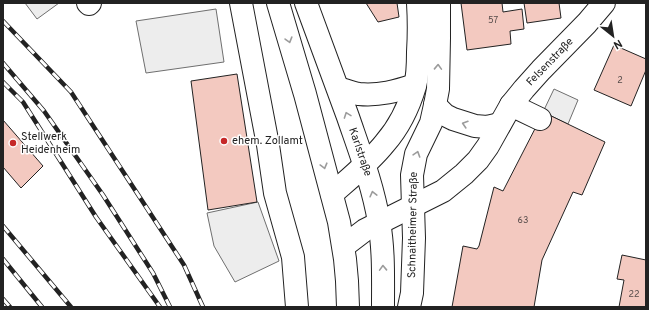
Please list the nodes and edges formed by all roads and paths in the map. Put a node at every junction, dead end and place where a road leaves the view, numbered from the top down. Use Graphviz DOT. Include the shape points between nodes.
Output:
graph roads {
  1 [pos="241,3"];
  2 [pos="278,3"];
  3 [pos="306,3"];
  4 [pos="418,3"];
  5 [pos="439,3"];
  6 [pos="604,3"];
  7 [pos="415,85"];
  8 [pos="338,88"];
  9 [pos="511,105"];
  10 [pos="436,106"];
  11 [pos="540,119"];
  12 [pos="500,124"];
  13 [pos="365,165"];
  14 [pos="332,194"];
  15 [pos="413,206"];
  16 [pos="380,223"];
  17 [pos="344,246"];
  18 [pos="297,307"];
  19 [pos="348,307"];
  20 [pos="384,307"];
  21 [pos="409,307"];
  1 -- 18 [label="street" via="275,193 293,257"];
  2 -- 14 [label="street, one-way"];
  3 -- 8 [label="street, Karlstraße"];
  4 -- 7 [label="street" via="419,41"];
  10 -- 5 [label="street, Schnaitheimer Straße, one-way"];
  6 -- 9 [label="street, Felsenstraße"];
  7 -- 8 [label="street" via="372,94 358,94"];
  7 -- 13 [label="street" via="409,104 398,124 386,143"];
  13 -- 8 [label="street, Karlstraße, one-way"];
  9 -- 11 [label="street"];
  9 -- 12 [label="street, Felsenstraße"];
  12 -- 10 [label="street, one-way" via="475,126 445,115"];
  15 -- 10 [label="street, Schnaitheimer Straße, one-way" via="412,175 416,154"];
  12 -- 15 [label="street, Felsenstraße" via="478,160 464,174 443,190"];
  13 -- 14 [label="street"];
  16 -- 13 [label="street, Karlstraße, one-way"];
  14 -- 17 [label="street"];
  15 -- 16 [label="street, Felsenstraße"];
  15 -- 21 [label="street, Schnaitheimer Straße" via="412,293"];
  16 -- 17 [label="street, Felsenstraße" via="365,230"];
  20 -- 16 [label="street, Karlstraße, one-way"];
  17 -- 19 [label="street"];
}
